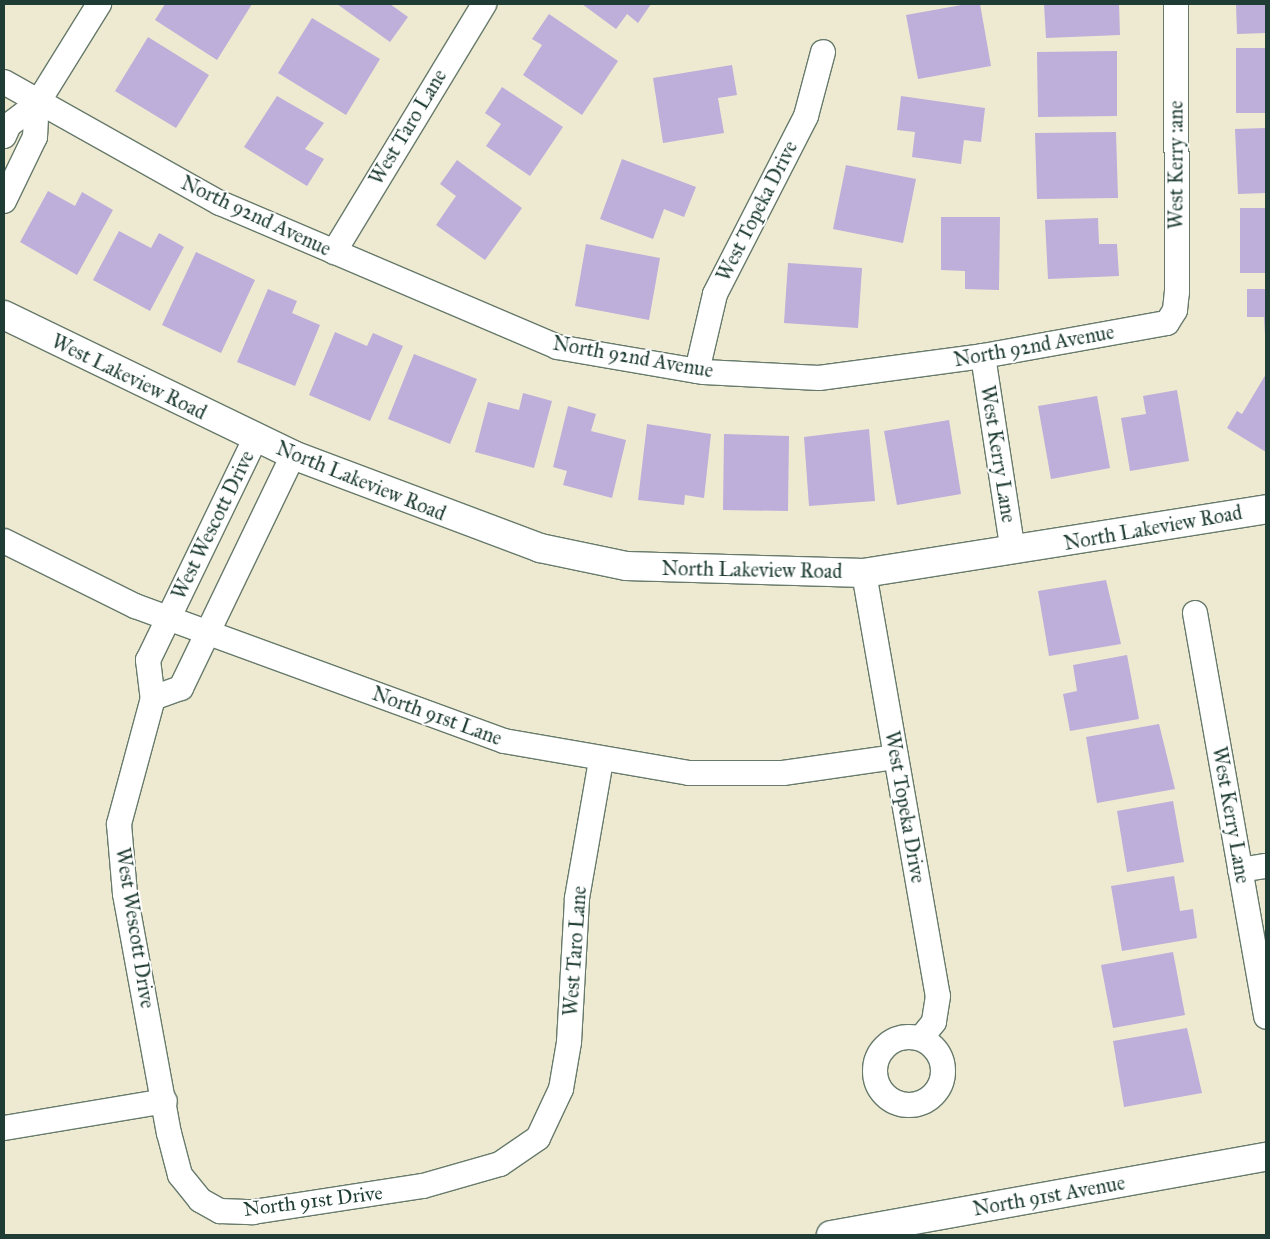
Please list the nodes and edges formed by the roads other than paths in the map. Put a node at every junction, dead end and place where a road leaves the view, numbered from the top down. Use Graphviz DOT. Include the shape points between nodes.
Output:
graph roads {
  1 [pos="99,4"];
  2 [pos="484,4"];
  3 [pos="1176,4"];
  4 [pos="823,52"];
  5 [pos="4,82"];
  6 [pos="37,104"];
  7 [pos="4,136"];
  8 [pos="4,201"];
  9 [pos="334,252"];
  10 [pos="4,315"];
  11 [pos="1167,323"];
  12 [pos="983,356"];
  13 [pos="697,371"];
  14 [pos="256,437"];
  15 [pos="293,455"];
  16 [pos="1266,509"];
  17 [pos="4,541"];
  18 [pos="1013,551"];
  19 [pos="864,573"];
  20 [pos="1195,613"];
  21 [pos="169,618"];
  22 [pos="208,632"];
  23 [pos="153,698"];
  24 [pos="896,756"];
  25 [pos="601,761"];
  26 [pos="1266,866"];
  27 [pos="1240,870"];
  28 [pos="1266,1017"];
  29 [pos="921,1038"];
  30 [pos="165,1101"];
  31 [pos="4,1128"];
  32 [pos="538,1138"];
  33 [pos="1266,1157"];
  34 [pos="831,1235"];
  1 -- 6 [label="street"];
  2 -- 9 [label="street, West Taro Lane"];
  3 -- 11 [label="street, West Kerry :ane" via="1178,292 1175,310"];
  4 -- 13 [label="street, West Topeka Drive" via="806,116 715,294"];
  5 -- 6 [label="street, North 92nd Avenue"];
  6 -- 7 [label="street" via="10,125"];
  6 -- 8 [label="street" via="35,137"];
  6 -- 9 [label="street, North 92nd Avenue" via="220,204"];
  9 -- 13 [label="street, North 92nd Avenue" via="556,347"];
  10 -- 14 [label="street, West Lakeview Road"];
  11 -- 12 [label="street, North 92nd Avenue"];
  12 -- 13 [label="street, North 92nd Avenue" via="819,378"];
  12 -- 18 [label="street, West Kerry Lane"];
  14 -- 15 [label="street, North Lakeview Road"];
  14 -- 21 [label="street, West Wescott Drive"];
  15 -- 19 [label="street, North Lakeview Road" via="414,504 550,550 626,566 679,571"];
  15 -- 22 [label="street, West Wescott Drive"];
  16 -- 18 [label="street, North Lakeview Road"];
  17 -- 21 [label="street, North 91st Lane"];
  18 -- 19 [label="street, North Lakeview Road"];
  19 -- 24 [label="street, West Topeka Drive"];
  20 -- 27 [label="street, West Kerry Lane"];
  21 -- 22 [label="street, North 91st Lane"];
  21 -- 23 [label="street, West Wescott Drive" via="148,660"];
  22 -- 23 [label="street, West Wescott Drive" via="181,688"];
  22 -- 25 [label="street, North 91st Lane" via="504,741"];
  23 -- 30 [label="street, West Wescott Drive" via="119,824 125,894"];
  24 -- 25 [label="street, North 91st Lane" via="783,773 689,773"];
  24 -- 29 [label="street, West Topeka Drive" via="938,996 934,1022"];
  25 -- 32 [label="street, West Taro Lane" via="577,898 562,1079"];
  26 -- 27 [label="street"];
  27 -- 28 [label="street, West Kerry Lane"];
  30 -- 31 [label="street"];
  30 -- 32 [label="street, North 91st Drive" via="180,1176 200,1200 220,1211 253,1212 433,1184 500,1164"];
  33 -- 34 [label="street, North 91st Avenue"];
}
